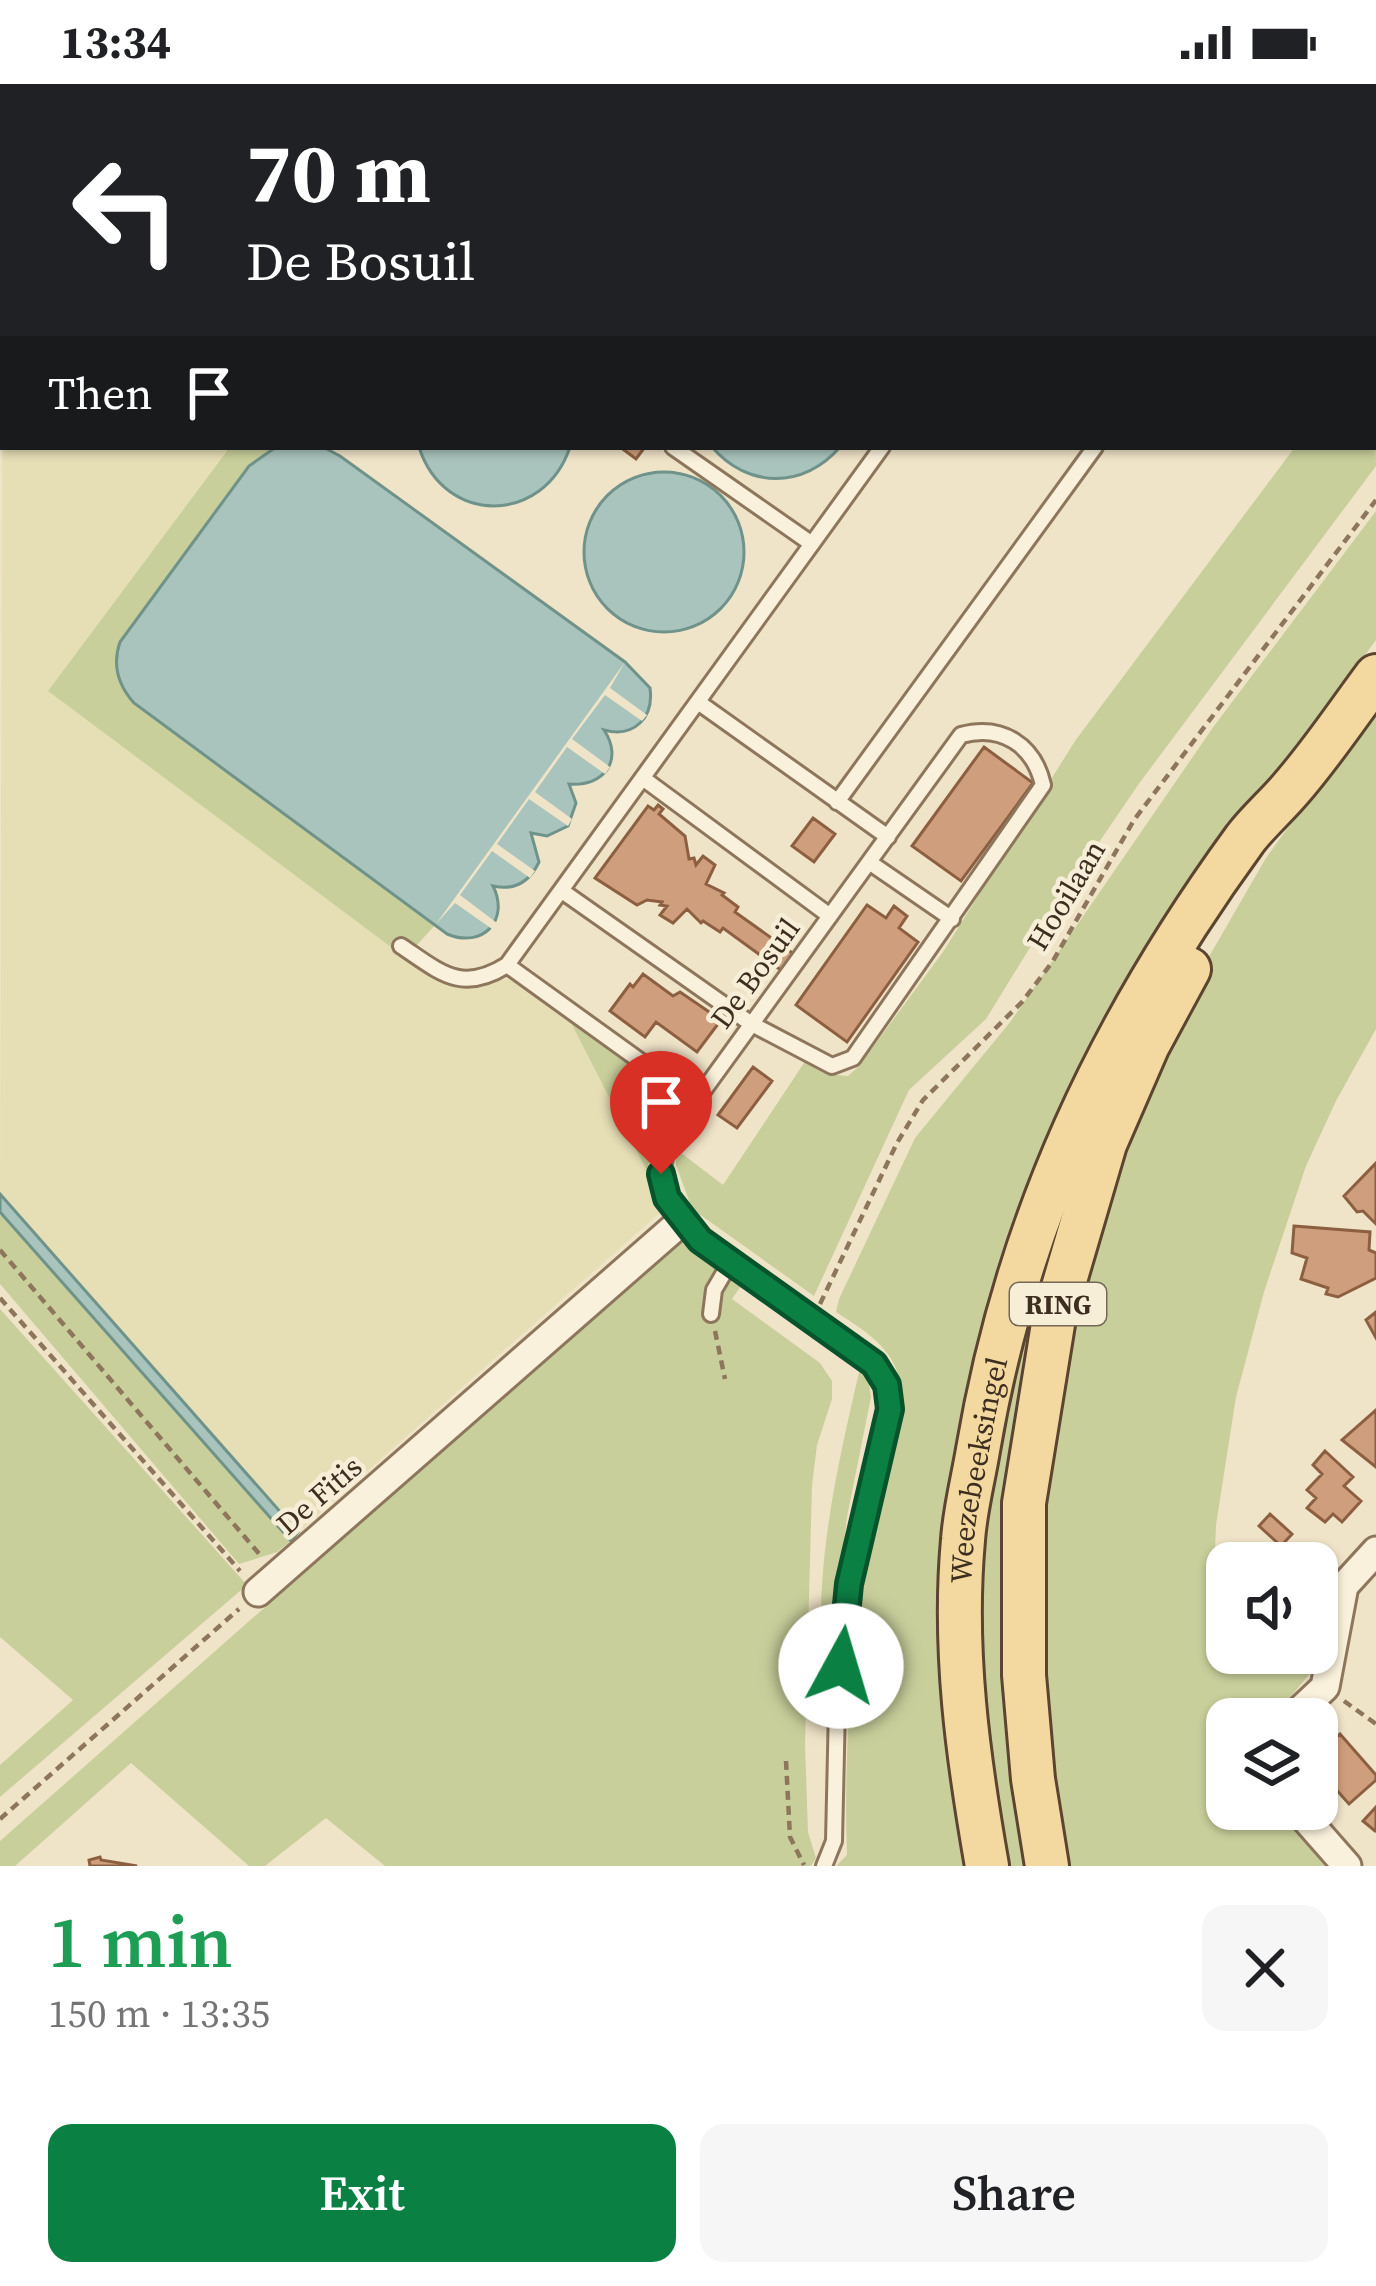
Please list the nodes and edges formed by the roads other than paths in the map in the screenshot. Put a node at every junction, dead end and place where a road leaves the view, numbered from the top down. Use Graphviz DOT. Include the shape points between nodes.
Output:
graph roads {
  1 [pos="677,450"];
  2 [pos="880,450"];
  3 [pos="1094,450"];
  4 [pos="812,544"];
  5 [pos="1376,676"];
  6 [pos="698,702"];
  7 [pos="644,779"];
  8 [pos="1290,791"];
  9 [pos="837,802"];
  10 [pos="888,837"];
  11 [pos="869,862"];
  12 [pos="562,891"];
  13 [pos="830,916"];
  14 [pos="952,919"];
  15 [pos="401,946"];
  16 [pos="507,965"];
  17 [pos="750,1023"];
  18 [pos="697,1102"];
  19 [pos="682,1221"];
  20 [pos="731,1262"];
  21 [pos="711,1314"];
  22 [pos="1376,1551"];
  23 [pos="268,1583"];
  24 [pos="1313,1698"];
  25 [pos="1315,1830"];
  26 [pos="824,1866"];
  27 [pos="987,1866"];
  28 [pos="1047,1866"];
  29 [pos="1347,1866"];
  1 -- 4 [label="lane"];
  2 -- 4 [label="lane"];
  3 -- 9 [label="lane"];
  4 -- 6 [label="lane"];
  5 -- 8 [label="main road, Weezebeeksingel / RING"];
  6 -- 7 [label="lane"];
  6 -- 9 [label="lane"];
  7 -- 12 [label="lane"];
  7 -- 13 [label="lane"];
  8 -- 27 [label="main road, Weezebeeksingel / RING" via="1248,835 1118,1035 1049,1182 1012,1294 962,1540 968,1753"];
  8 -- 28 [label="main road, Weezebeeksingel / RING" via="1148,1045 1105,1144 1054,1318 1024,1503 1024,1675"];
  9 -- 10 [label="lane"];
  10 -- 11 [label="lane, De Bosuil"];
  10 -- 14 [label="lane, De Bosuil" via="962,735 986,729 1037,760 1043,785"];
  11 -- 13 [label="lane, De Bosuil"];
  11 -- 14 [label="lane"];
  12 -- 16 [label="lane"];
  12 -- 17 [label="lane, De Bosuil"];
  13 -- 17 [label="lane, De Bosuil"];
  14 -- 17 [label="lane, De Bosuil" via="854,1058 832,1066"];
  15 -- 16 [label="lane" via="452,980"];
  16 -- 18 [label="lane"];
  17 -- 18 [label="lane, De Bosuil"];
  18 -- 19 [label="lane, De Bosuil" via="672,1133 661,1174"];
  19 -- 20 [label="lane"];
  19 -- 23 [label="street, De Fitis"];
  20 -- 21 [label="lane"];
  20 -- 26 [label="lane" via="874,1364 887,1385 890,1409 849,1584 834,1841"];
  22 -- 24 [label="street" via="1344,1586 1324,1687"];
  25 -- 29 [label="street"];
}
